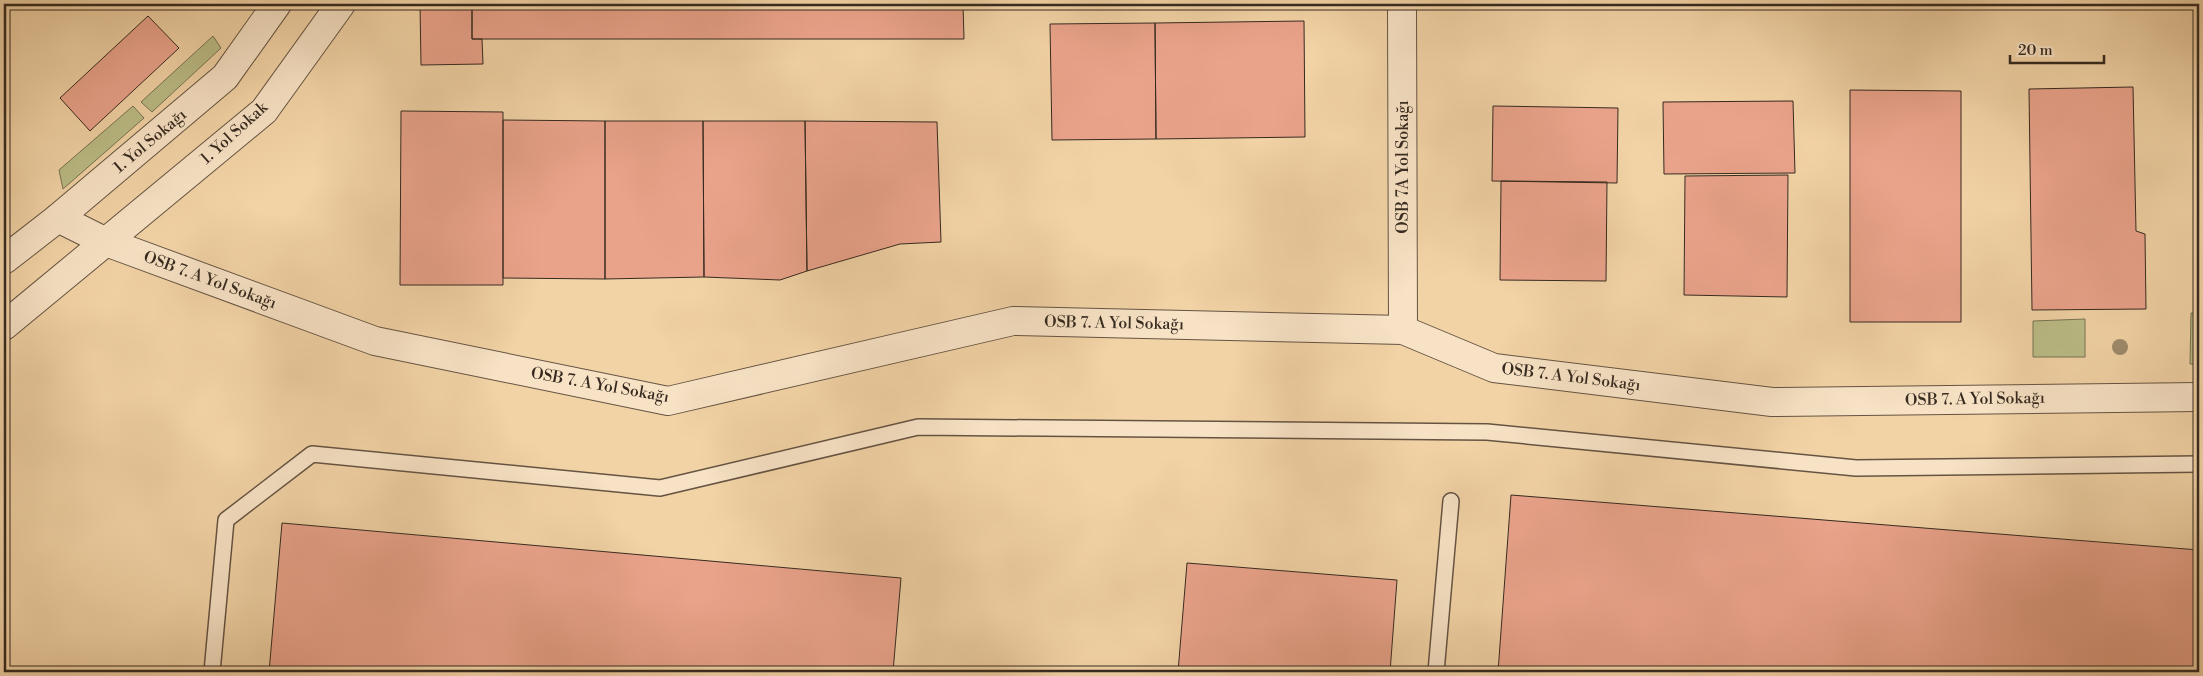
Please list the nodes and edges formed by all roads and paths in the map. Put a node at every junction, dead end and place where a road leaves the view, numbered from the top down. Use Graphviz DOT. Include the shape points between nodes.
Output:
graph roads {
  1 [pos="277,4"];
  2 [pos="341,4"];
  3 [pos="1402,4"];
  4 [pos="58,218"];
  5 [pos="106,242"];
  6 [pos="4,260"];
  7 [pos="9,316"];
  8 [pos="1403,330"];
  9 [pos="2199,397"];
  10 [pos="2199,464"];
  11 [pos="1450,501"];
  12 [pos="212,672"];
  13 [pos="1436,672"];
  1 -- 4 [label="street, 1. Yol Sokağı" via="225,77"];
  2 -- 5 [label="street, 1. Yol Sokak" via="264,110"];
  3 -- 8 [label="street, OSB 7A Yol Sokağı"];
  4 -- 5 [label="street, OSB 7. A Yol Sokağı"];
  4 -- 6 [label="street, 1. Yol Sokağı"];
  5 -- 7 [label="street, 1. Yol Sokak"];
  5 -- 8 [label="street, OSB 7. A Yol Sokağı" via="375,341 668,401 1014,321"];
  8 -- 9 [label="street, OSB 7. A Yol Sokağı" via="1494,368 1772,402"];
  10 -- 12 [label="lane" via="1856,468 1487,432 918,427 660,488 312,454 226,520"];
  11 -- 13 [label="lane"];
}
